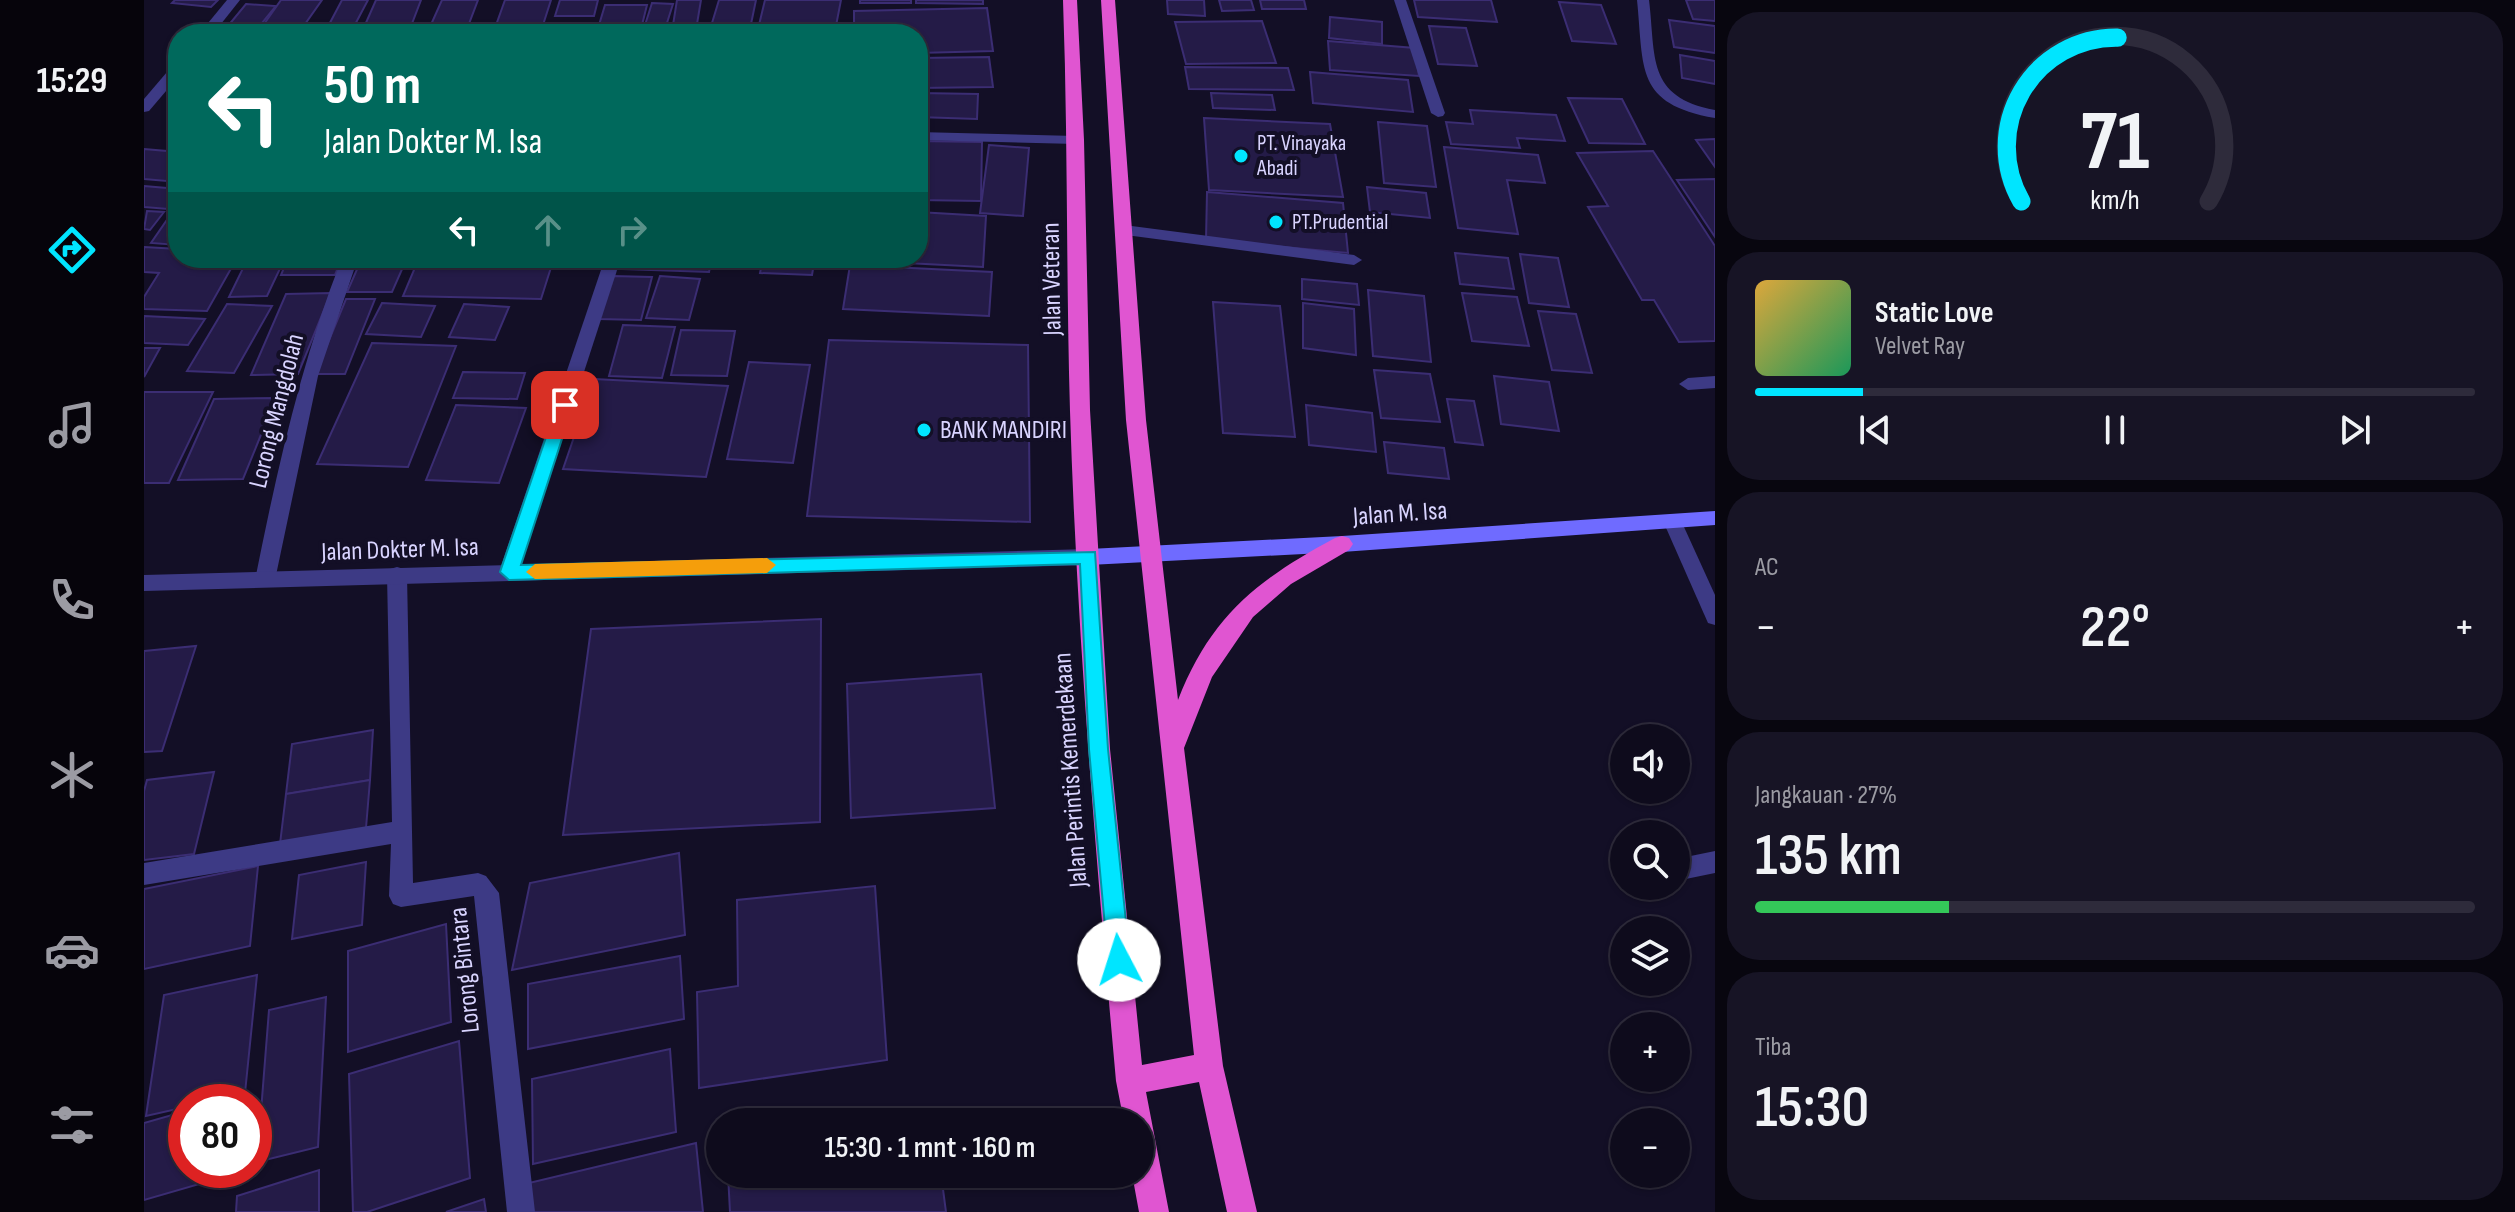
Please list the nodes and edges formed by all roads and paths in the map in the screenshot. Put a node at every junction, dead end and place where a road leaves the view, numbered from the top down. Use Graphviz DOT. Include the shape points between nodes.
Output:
graph roads {
  1 [pos="234,0"];
  2 [pos="1070,0"];
  3 [pos="1108,0"];
  4 [pos="1400,0"];
  5 [pos="1643,0"];
  6 [pos="214,24"];
  7 [pos="168,80"];
  8 [pos="145,106"];
  9 [pos="1438,113"];
  10 [pos="1715,114"];
  11 [pos="928,136"];
  12 [pos="1076,140"];
  13 [pos="1124,230"];
  14 [pos="1354,260"];
  15 [pos="346,268"];
  16 [pos="610,268"];
  17 [pos="1715,382"];
  18 [pos="1688,384"];
  19 [pos="1715,518"];
  20 [pos="1672,521"];
  21 [pos="1342,544"];
  22 [pos="1150,555"];
  23 [pos="1089,557"];
  24 [pos="509,572"];
  25 [pos="397,575"];
  26 [pos="265,580"];
  27 [pos="144,583"];
  28 [pos="1715,617"];
  29 [pos="1173,750"];
  30 [pos="403,831"];
  31 [pos="1715,862"];
  32 [pos="1690,867"];
  33 [pos="144,874"];
  34 [pos="1209,1066"];
  35 [pos="1130,1081"];
  36 [pos="1135,1108"];
  37 [pos="1150,1188"];
  38 [pos="521,1212"];
  39 [pos="1154,1212"];
  40 [pos="1242,1212"];
  1 -- 6 [label="street"];
  2 -- 12 [label="highway, Jalan Veteran"];
  3 -- 13 [label="highway"];
  4 -- 9 [label="street"];
  5 -- 10 [label="street" via="1656,87 1683,109"];
  7 -- 8 [label="street"];
  11 -- 12 [label="street"];
  12 -- 23 [label="highway, Jalan Veteran" via="1080,410"];
  13 -- 14 [label="street"];
  13 -- 22 [label="highway"];
  15 -- 26 [label="street, Lorong Mangdolah" via="293,435"];
  16 -- 24 [label="street"];
  17 -- 18 [label="street"];
  19 -- 20 [label="main road, Jalan M. Isa"];
  20 -- 21 [label="main road, Jalan M. Isa"];
  20 -- 28 [label="street"];
  21 -- 22 [label="main road, Jalan M. Isa"];
  21 -- 29 [label="highway" via="1280,580 1239,618 1204,665"];
  22 -- 23 [label="main road, Jalan M. Isa"];
  22 -- 29 [label="highway"];
  23 -- 24 [label="street, Jalan Dokter M. Isa"];
  23 -- 35 [label="highway, Jalan Perintis Kemerdekaan" via="1098,749"];
  24 -- 25 [label="street, Jalan Dokter M. Isa"];
  25 -- 26 [label="street, Jalan Dokter M. Isa"];
  25 -- 30 [label="street, Lorong Bintara"];
  26 -- 27 [label="street, Jalan Dokter M. Isa"];
  29 -- 34 [label="highway"];
  30 -- 33 [label="street"];
  30 -- 38 [label="street, Lorong Bintara" via="401,896 478,884 487,893"];
  31 -- 32 [label="street"];
  34 -- 35 [label="highway"];
  34 -- 40 [label="highway"];
  35 -- 36 [label="highway, Jalan Perintis Kemerdekaan"];
  37 -- 39 [label="highway"];
}
